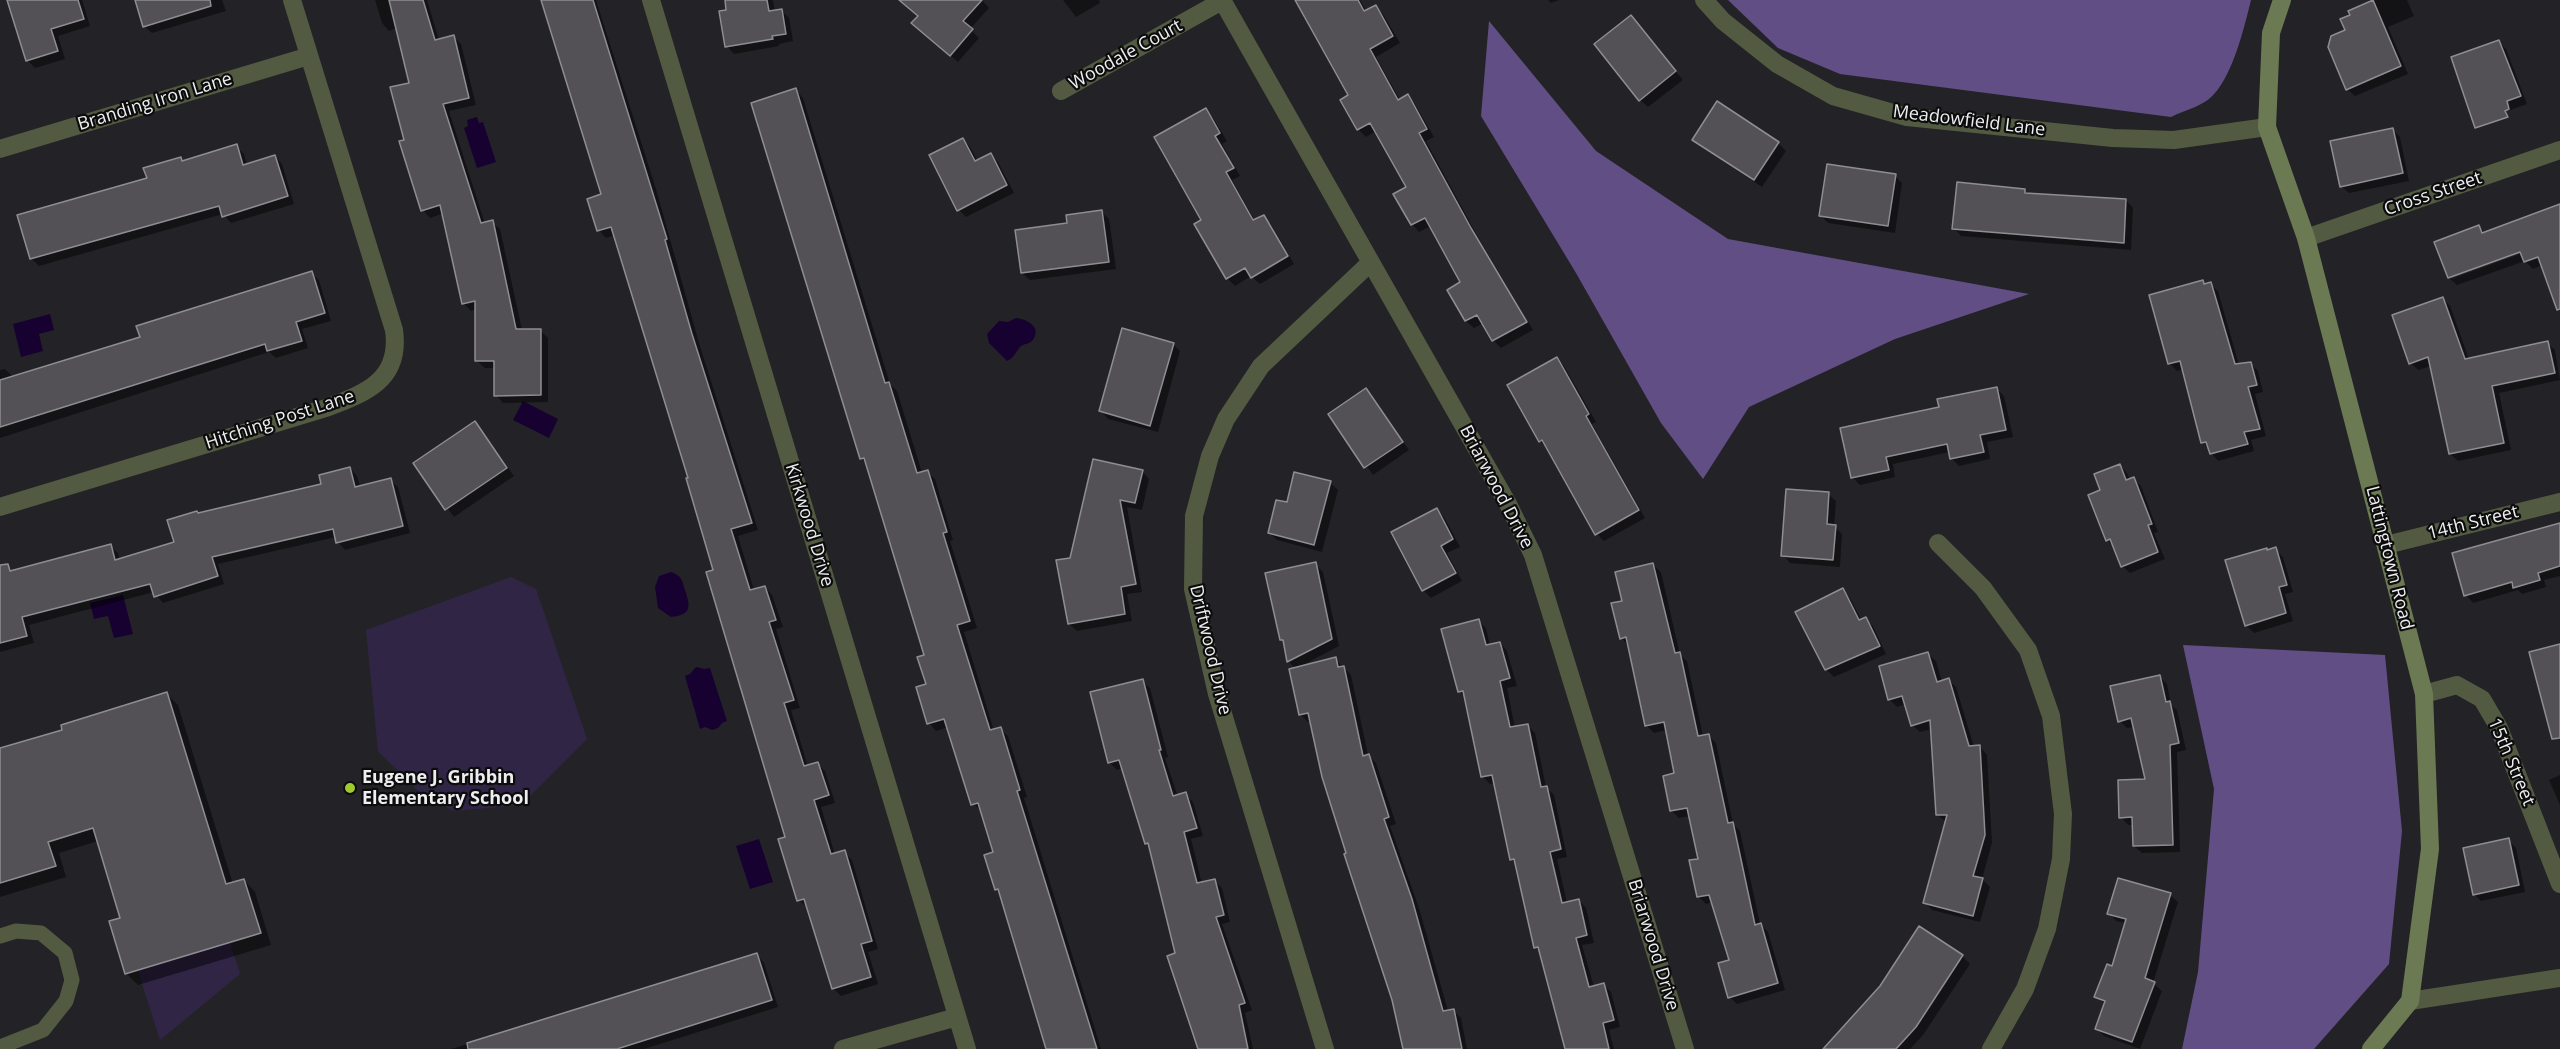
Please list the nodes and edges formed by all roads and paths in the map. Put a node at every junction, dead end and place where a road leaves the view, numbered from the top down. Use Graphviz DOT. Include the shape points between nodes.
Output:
graph roads {
  1 [pos="292,0"];
  2 [pos="651,0"];
  3 [pos="1222,0"];
  4 [pos="1704,0"];
  5 [pos="2282,0"];
  6 [pos="309,56"];
  7 [pos="1061,91"];
  8 [pos="2267,128"];
  9 [pos="0,149"];
  10 [pos="2560,150"];
  11 [pos="2306,238"];
  12 [pos="1370,263"];
  13 [pos="2560,502"];
  14 [pos="0,507"];
  15 [pos="1938,543"];
  16 [pos="2386,545"];
  17 [pos="2424,694"];
  18 [pos="2560,884"];
  19 [pos="0,936"];
  20 [pos="2560,978"];
  21 [pos="2410,1001"];
  22 [pos="957,1017"];
  23 [pos="0,1047"];
  24 [pos="843,1049"];
  25 [pos="967,1049"];
  26 [pos="1325,1049"];
  27 [pos="1685,1049"];
  28 [pos="1991,1049"];
  29 [pos="2371,1049"];
  1 -- 6 [label="street, Hitching Post Lane"];
  2 -- 22 [label="street, Kirkwood Drive"];
  3 -- 7 [label="street, Woodale Court"];
  3 -- 12 [label="street, Briarwood Drive"];
  4 -- 8 [label="street, Meadowfield Lane" via="1723,21 1777,64 1833,96 1906,117 2113,138 2175,140"];
  5 -- 8 [label="main road" via="2271,33"];
  6 -- 9 [label="street, Branding Iron Lane"];
  6 -- 14 [label="street, Hitching Post Lane" via="394,330 395,348 386,376 365,393 326,408"];
  8 -- 11 [label="main road, Lattingtown Road"];
  10 -- 11 [label="street, Cross Street"];
  11 -- 16 [label="main road, Lattingtown Road"];
  12 -- 26 [label="street, Driftwood Drive" via="1261,366 1226,419 1210,456 1194,516 1193,589 1217,694"];
  12 -- 27 [label="street, Briarwood Drive" via="1508,504 1533,555"];
  13 -- 16 [label="street, 14th Street"];
  15 -- 28 [label="street" via="1983,588 2028,650 2051,716 2063,814 2061,860 2047,929 2025,989"];
  16 -- 17 [label="main road, Lattingtown Road"];
  17 -- 18 [label="street, 15th Street" via="2457,685 2482,699 2499,728"];
  17 -- 21 [label="main road, Lattingtown Road" via="2430,849"];
  19 -- 23 [label="lane" via="16,931 41,933 64,953 72,980 66,1001 43,1030"];
  20 -- 21 [label="street"];
  21 -- 29 [label="main road"];
  22 -- 24 [label="street"];
  22 -- 25 [label="street, Kirkwood Drive"];
}
